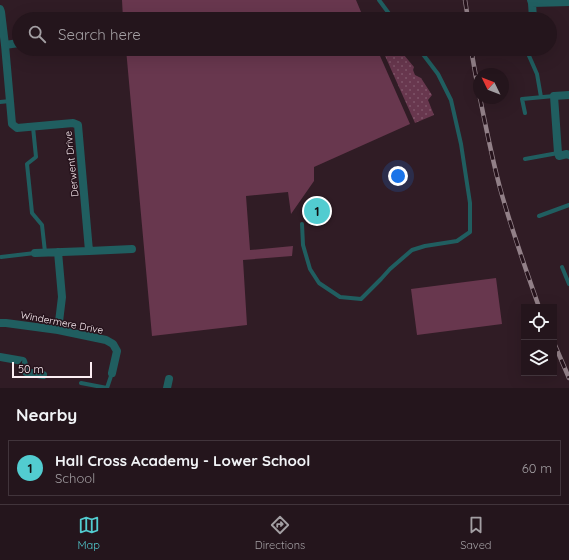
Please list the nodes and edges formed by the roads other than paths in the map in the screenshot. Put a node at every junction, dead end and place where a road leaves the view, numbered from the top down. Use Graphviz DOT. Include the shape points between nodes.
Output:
graph roads {
  1 [pos="379,0"];
  2 [pos="532,2"];
  3 [pos="569,2"];
  4 [pos="0,9"];
  5 [pos="388,12"];
  6 [pos="533,12"];
  7 [pos="3,45"];
  8 [pos="424,56"];
  9 [pos="529,56"];
  10 [pos="569,95"];
  11 [pos="554,96"];
  12 [pos="541,97"];
  13 [pos="10,101"];
  14 [pos="0,102"];
  15 [pos="525,113"];
  16 [pos="33,126"];
  17 [pos="558,153"];
  18 [pos="569,155"];
  19 [pos="525,159"];
  20 [pos="569,205"];
  21 [pos="539,216"];
  22 [pos="302,224"];
  23 [pos="132,249"];
  24 [pos="89,251"];
  25 [pos="45,252"];
  26 [pos="58,252"];
  27 [pos="36,253"];
  28 [pos="1,257"];
  29 [pos="562,267"];
  30 [pos="569,284"];
  31 [pos="0,323"];
  32 [pos="58,330"];
  33 [pos="0,357"];
  34 [pos="112,373"];
  35 [pos="43,375"];
  36 [pos="169,379"];
  37 [pos="81,383"];
  38 [pos="167,388"];
  1 -- 5 [label="lane"];
  2 -- 3 [label="street"];
  2 -- 6 [label="street"];
  4 -- 7 [label="street, Derwent Drive"];
  7 -- 13 [label="street, Derwent Drive"];
  8 -- 22 [label="lane" via="438,74 450,100 461,144 470,203 470,232 457,241 412,250 361,299 340,298 319,283 310,270 303,245"];
  9 -- 12 [label="lane" via="537,74"];
  10 -- 11 [label="street"];
  11 -- 12 [label="lane"];
  11 -- 17 [label="street"];
  12 -- 15 [label="lane" via="522,99"];
  13 -- 14 [label="lane"];
  13 -- 16 [label="street, Derwent Drive" via="12,124 17,128"];
  16 -- 24 [label="street, Derwent Drive" via="72,123 78,125"];
  16 -- 25 [label="lane" via="36,157 27,164 32,213 42,225"];
  17 -- 18 [label="street" via="560,156"];
  17 -- 19 [label="lane"];
  20 -- 21 [label="lane"];
  23 -- 24 [label="street"];
  24 -- 26 [label="street"];
  25 -- 26 [label="street"];
  25 -- 27 [label="street"];
  26 -- 32 [label="street" via="62,297"];
  27 -- 28 [label="lane"];
  29 -- 30 [label="lane"];
  31 -- 32 [label="street, Windermere Drive"];
  32 -- 34 [label="street, Windermere Drive" via="106,340 113,344 117,351"];
  33 -- 35 [label="street" via="23,361 26,372"];
  34 -- 37 [label="lane" via="107,388"];
  36 -- 38 [label="street"];
}
